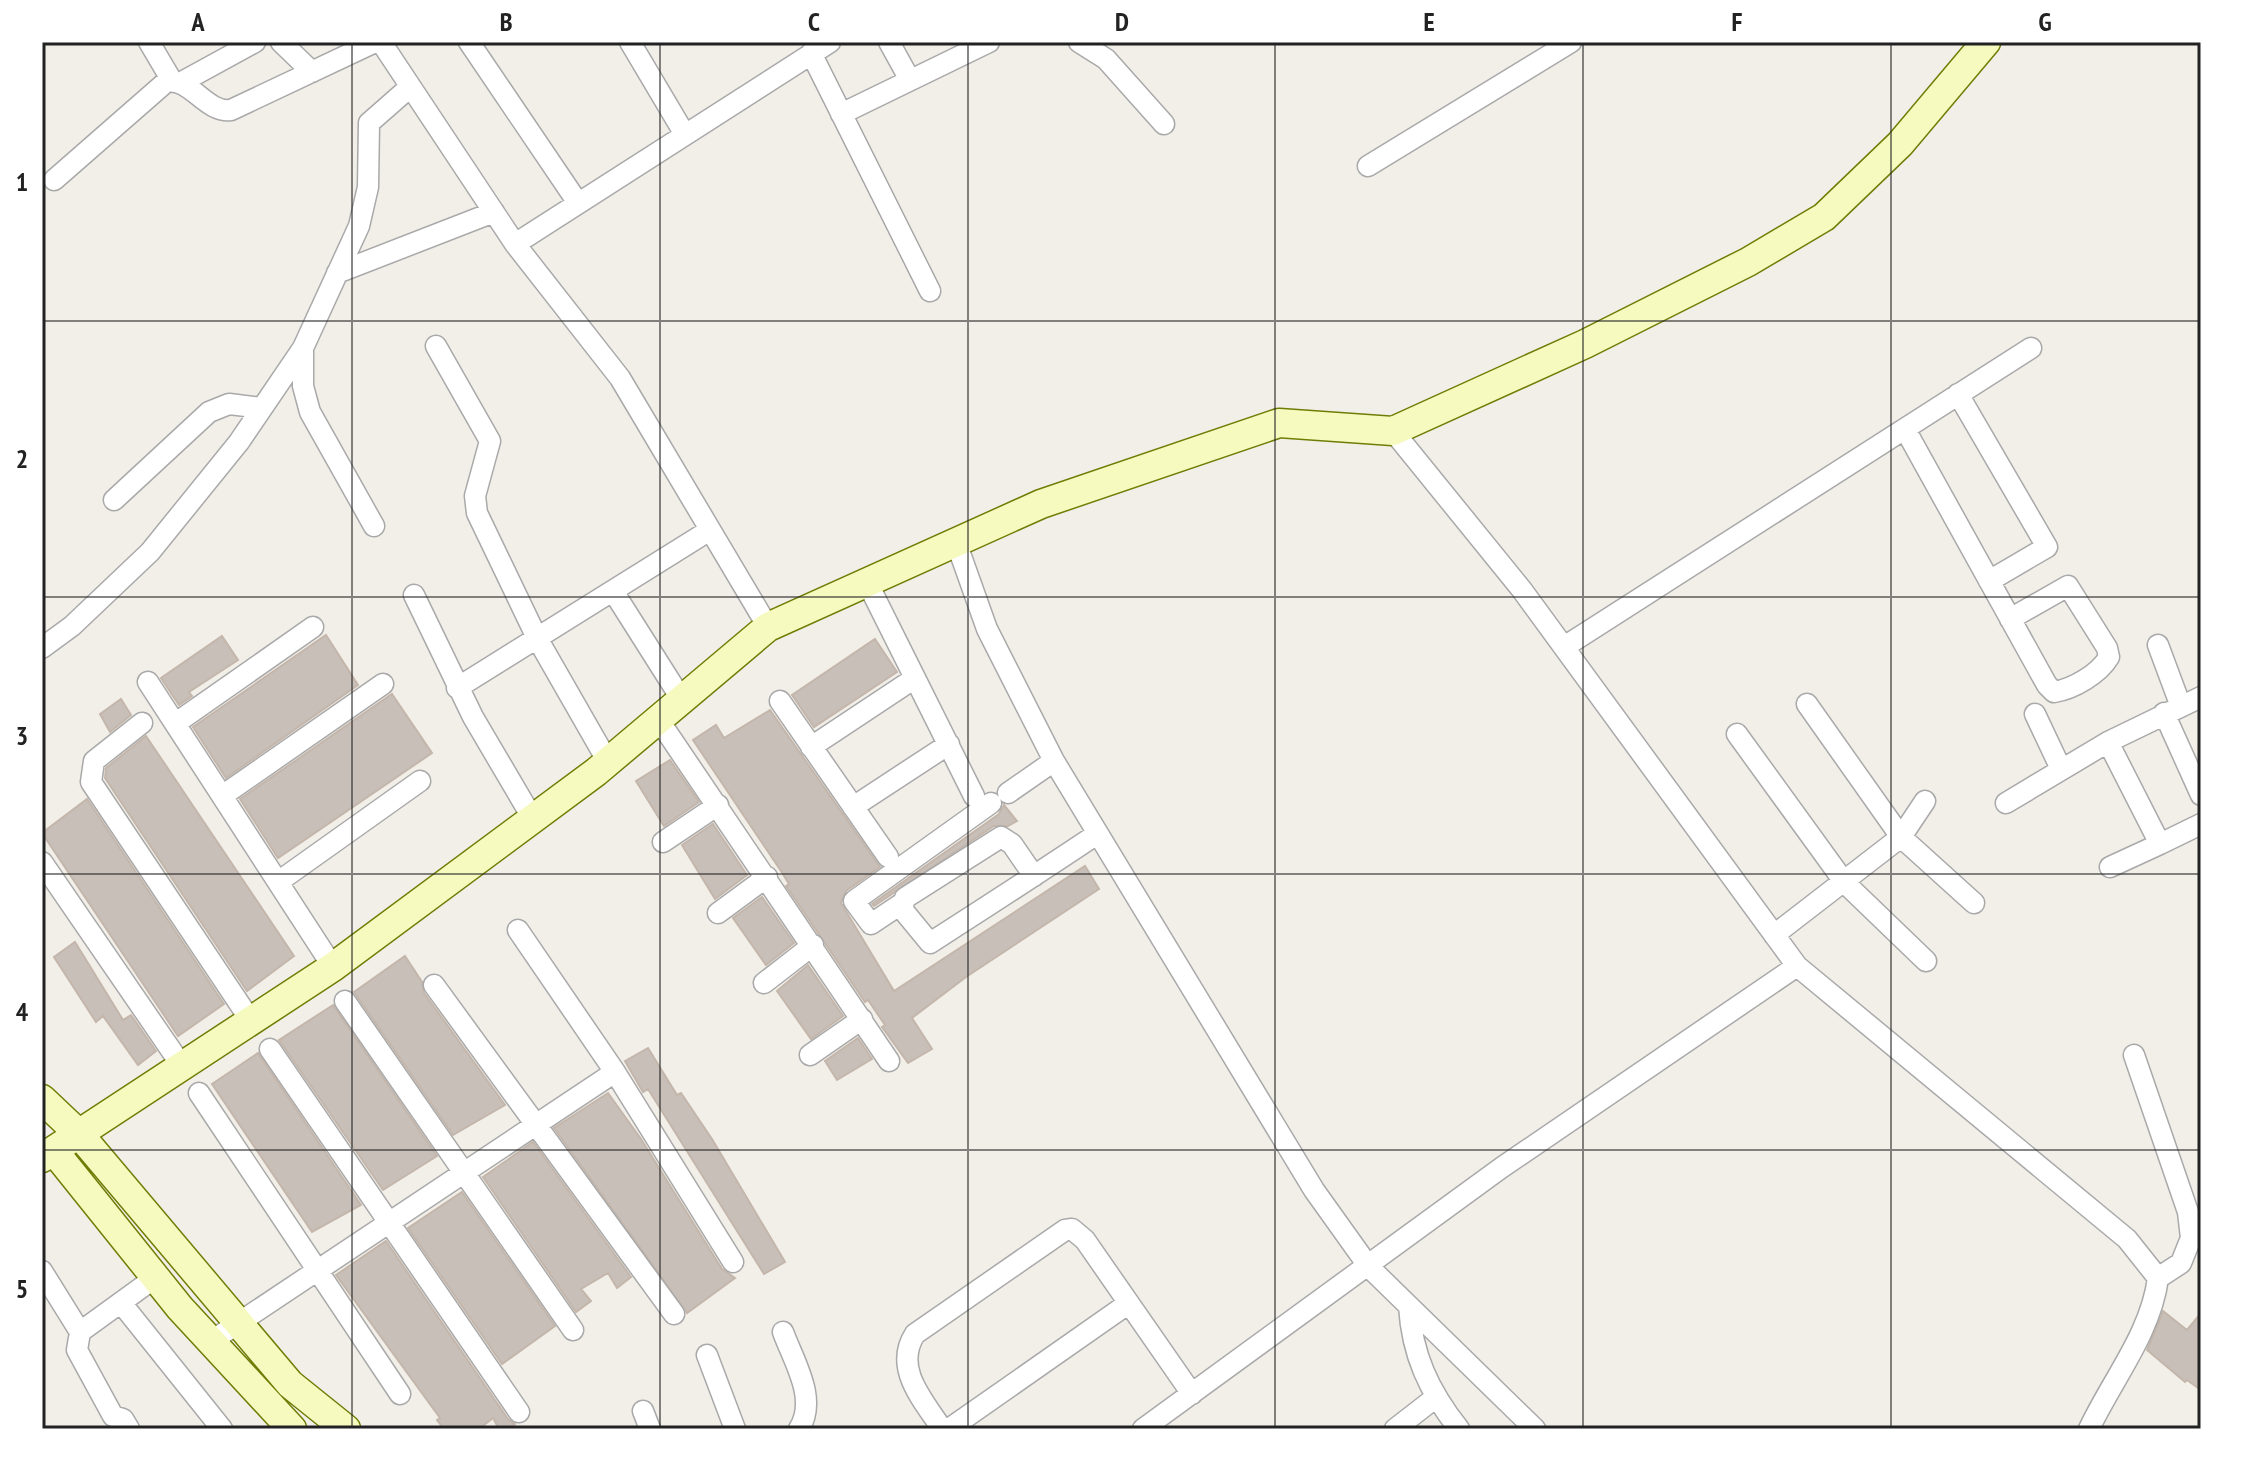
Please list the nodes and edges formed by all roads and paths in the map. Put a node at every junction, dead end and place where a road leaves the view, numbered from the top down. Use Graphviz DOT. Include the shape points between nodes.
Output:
graph roads {
  1 [pos="149,42"];
  2 [pos="255,42"];
  3 [pos="281,42"];
  4 [pos="378,42"];
  5 [pos="469,42"];
  6 [pos="630,42"];
  7 [pos="830,42"];
  8 [pos="889,42"];
  9 [pos="989,42"];
  10 [pos="1079,42"];
  11 [pos="1571,42"];
  12 [pos="1986,42"];
  13 [pos="811,53"];
  14 [pos="312,72"];
  15 [pos="910,80"];
  16 [pos="176,82"];
  17 [pos="410,87"];
  18 [pos="841,114"];
  19 [pos="1164,124"];
  20 [pos="684,133"];
  21 [pos="1368,166"];
  22 [pos="54,180"];
  23 [pos="578,203"];
  24 [pos="494,212"];
  25 [pos="515,244"];
  26 [pos="337,273"];
  27 [pos="930,291"];
  28 [pos="436,346"];
  29 [pos="303,348"];
  30 [pos="2031,348"];
  31 [pos="1958,394"];
  32 [pos="262,408"];
  33 [pos="1905,429"];
  34 [pos="1393,431"];
  35 [pos="114,500"];
  36 [pos="374,526"];
  37 [pos="710,530"];
  38 [pos="956,542"];
  39 [pos="1989,581"];
  40 [pos="867,582"];
  41 [pos="613,591"];
  42 [pos="414,595"];
  43 [pos="2010,619"];
  44 [pos="313,627"];
  45 [pos="768,627"];
  46 [pos="537,638"];
  47 [pos="2158,645"];
  48 [pos="1564,647"];
  49 [pos="42,648"];
  50 [pos="915,678"];
  51 [pos="148,682"];
  52 [pos="383,684"];
  53 [pos="457,688"];
  54 [pos="2201,697"];
  55 [pos="682,700"];
  56 [pos="780,701"];
  57 [pos="1807,704"];
  58 [pos="2172,708"];
  59 [pos="2035,714"];
  60 [pos="658,719"];
  61 [pos="142,723"];
  62 [pos="176,723"];
  63 [pos="1737,734"];
  64 [pos="2108,742"];
  65 [pos="949,744"];
  66 [pos="811,747"];
  67 [pos="1054,761"];
  68 [pos="608,762"];
  69 [pos="2061,769"];
  70 [pos="420,781"];
  71 [pos="2201,795"];
  72 [pos="222,796"];
  73 [pos="991,797"];
  74 [pos="1925,801"];
  75 [pos="2006,803"];
  76 [pos="718,805"];
  77 [pos="853,807"];
  78 [pos="533,819"];
  79 [pos="2201,824"];
  80 [pos="1097,834"];
  81 [pos="1901,837"];
  82 [pos="663,842"];
  83 [pos="2160,844"];
  84 [pos="888,857"];
  85 [pos="42,862"];
  86 [pos="2110,867"];
  87 [pos="1034,876"];
  88 [pos="767,877"];
  89 [pos="278,882"];
  90 [pos="1845,883"];
  91 [pos="1974,903"];
  92 [pos="901,904"];
  93 [pos="718,913"];
  94 [pos="518,930"];
  95 [pos="1774,935"];
  96 [pos="813,945"];
  97 [pos="1926,961"];
  98 [pos="1797,966"];
  99 [pos="333,967"];
  100 [pos="764,983"];
  101 [pos="434,985"];
  102 [pos="345,1001"];
  103 [pos="862,1019"];
  104 [pos="251,1021"];
  105 [pos="270,1049"];
  106 [pos="810,1055"];
  107 [pos="2134,1055"];
  108 [pos="889,1061"];
  109 [pos="182,1066"];
  110 [pos="615,1072"];
  111 [pos="199,1093"];
  112 [pos="42,1099"];
  113 [pos="535,1125"];
  114 [pos="79,1134"];
  115 [pos="48,1154"];
  116 [pos="465,1172"];
  117 [pos="391,1221"];
  118 [pos="733,1262"];
  119 [pos="1369,1267"];
  120 [pos="42,1271"];
  121 [pos="315,1271"];
  122 [pos="156,1277"];
  123 [pos="2158,1278"];
  124 [pos="1129,1303"];
  125 [pos="122,1304"];
  126 [pos="1409,1306"];
  127 [pos="674,1314"];
  128 [pos="238,1323"];
  129 [pos="573,1330"];
  130 [pos="80,1332"];
  131 [pos="783,1332"];
  132 [pos="210,1342"];
  133 [pos="707,1355"];
  134 [pos="400,1394"];
  135 [pos="1192,1394"];
  136 [pos="1435,1398"];
  137 [pos="519,1412"];
  138 [pos="282,1426"];
  139 [pos="129,1429"];
  140 [pos="222,1429"];
  141 [pos="346,1429"];
  142 [pos="735,1429"];
  143 [pos="799,1429"];
  144 [pos="942,1429"];
  145 [pos="949,1429"];
  146 [pos="1143,1429"];
  147 [pos="1395,1429"];
  148 [pos="1459,1429"];
  149 [pos="1535,1429"];
  150 [pos="2089,1429"];
  1 -- 16 [label="street"];
  2 -- 16 [label="street"];
  3 -- 14 [label="street"];
  4 -- 14 [label="street"];
  4 -- 17 [label="street"];
  5 -- 23 [label="street"];
  6 -- 20 [label="street"];
  7 -- 13 [label="street"];
  8 -- 15 [label="street"];
  9 -- 15 [label="street"];
  10 -- 19 [label="street" via="1106,59"];
  11 -- 21 [label="street"];
  12 -- 34 [label="street" via="1882,162 1824,217 1585,344"];
  13 -- 18 [label="street"];
  13 -- 20 [label="street"];
  14 -- 16 [label="street" via="224,111"];
  15 -- 18 [label="street"];
  16 -- 22 [label="street" via="159,86"];
  17 -- 24 [label="street"];
  17 -- 26 [label="street" via="369,123 368,187 359,226"];
  18 -- 27 [label="street"];
  20 -- 23 [label="street"];
  23 -- 25 [label="street"];
  24 -- 25 [label="street"];
  24 -- 26 [label="street"];
  25 -- 37 [label="street" via="620,378"];
  26 -- 29 [label="street"];
  28 -- 46 [label="street" via="488,433 490,448 475,504"];
  29 -- 32 [label="street"];
  29 -- 36 [label="street" via="303,386 310,412"];
  30 -- 31 [label="street"];
  31 -- 33 [label="street"];
  31 -- 39 [label="street" via="2047,547"];
  32 -- 35 [label="street" via="229,404 209,412"];
  32 -- 49 [label="street" via="150,552"];
  33 -- 39 [label="street"];
  33 -- 48 [label="street"];
  34 -- 38 [label="street" via="1279,423 1041,504"];
  34 -- 48 [label="street"];
  37 -- 41 [label="street"];
  37 -- 45 [label="street"];
  38 -- 40 [label="street"];
  38 -- 67 [label="street" via="987,629"];
  39 -- 43 [label="street"];
  40 -- 45 [label="street"];
  40 -- 50 [label="street"];
  41 -- 46 [label="street"];
  41 -- 55 [label="street"];
  42 -- 53 [label="street"];
  43 -- 43 [label="street" via="2054,692 2100,669 2109,657 2068,586"];
  44 -- 62 [label="street"];
  45 -- 55 [label="street"];
  46 -- 53 [label="street"];
  46 -- 68 [label="street"];
  47 -- 58 [label="street"];
  48 -- 95 [label="street"];
  50 -- 65 [label="street"];
  50 -- 66 [label="street"];
  51 -- 62 [label="street"];
  52 -- 72 [label="street"];
  53 -- 78 [label="street"];
  54 -- 58 [label="street"];
  55 -- 60 [label="street"];
  56 -- 66 [label="street"];
  57 -- 81 [label="street"];
  58 -- 64 [label="street"];
  58 -- 71 [label="street"];
  59 -- 69 [label="street"];
  60 -- 68 [label="street"];
  60 -- 76 [label="street"];
  61 -- 104 [label="street" via="94,761 91,782"];
  62 -- 72 [label="street"];
  63 -- 90 [label="street"];
  64 -- 69 [label="street"];
  64 -- 83 [label="street"];
  65 -- 73 [label="street"];
  65 -- 77 [label="street"];
  66 -- 77 [label="street"];
  67 -- 73 [label="street"];
  67 -- 80 [label="street"];
  68 -- 78 [label="street"];
  69 -- 75 [label="street"];
  70 -- 89 [label="street"];
  72 -- 89 [label="street"];
  73 -- 92 [label="street" via="854,901 871,924"];
  74 -- 81 [label="street"];
  76 -- 82 [label="street"];
  76 -- 88 [label="street"];
  77 -- 84 [label="street"];
  78 -- 99 [label="street"];
  79 -- 83 [label="street"];
  80 -- 87 [label="street"];
  80 -- 119 [label="street" via="1314,1190"];
  81 -- 90 [label="street"];
  81 -- 91 [label="street"];
  83 -- 86 [label="street"];
  85 -- 109 [label="street"];
  87 -- 92 [label="street" via="930,943"];
  87 -- 92 [label="street" via="1001,837"];
  88 -- 93 [label="street"];
  88 -- 96 [label="street"];
  89 -- 99 [label="street"];
  90 -- 95 [label="street"];
  90 -- 97 [label="street"];
  94 -- 110 [label="street"];
  95 -- 98 [label="street"];
  96 -- 100 [label="street"];
  96 -- 103 [label="street"];
  98 -- 119 [label="street" via="1501,1168"];
  98 -- 123 [label="street" via="2127,1239"];
  99 -- 104 [label="street"];
  101 -- 113 [label="street"];
  102 -- 116 [label="street"];
  103 -- 106 [label="street"];
  103 -- 108 [label="street"];
  104 -- 109 [label="street"];
  105 -- 117 [label="street"];
  107 -- 123 [label="street" via="2191,1226 2181,1263"];
  109 -- 114 [label="street"];
  110 -- 113 [label="street"];
  110 -- 118 [label="street"];
  111 -- 121 [label="street"];
  112 -- 114 [label="street"];
  113 -- 116 [label="street"];
  113 -- 127 [label="street"];
  114 -- 115 [label="street"];
  114 -- 128 [label="street"];
  115 -- 122 [label="street"];
  116 -- 117 [label="street"];
  116 -- 129 [label="street"];
  117 -- 121 [label="street"];
  117 -- 137 [label="street"];
  119 -- 126 [label="street"];
  119 -- 135 [label="street"];
  120 -- 130 [label="street"];
  121 -- 128 [label="street"];
  121 -- 134 [label="street"];
  122 -- 125 [label="street"];
  122 -- 132 [label="street"];
  123 -- 150 [label="street" via="2145,1325"];
  124 -- 135 [label="street"];
  124 -- 144 [label="street" via="1085,1240 1072,1229 1056,1234 915,1334 908,1345 910,1375"];
  124 -- 145 [label="street"];
  125 -- 130 [label="street"];
  125 -- 140 [label="street"];
  126 -- 136 [label="street" via="1415,1353"];
  126 -- 149 [label="street"];
  128 -- 132 [label="street"];
  128 -- 141 [label="street" via="290,1384"];
  130 -- 139 [label="street" via="77,1350 113,1416"];
  131 -- 143 [label="street" via="808,1409"];
  132 -- 138 [label="street"];
  133 -- 142 [label="street"];
  135 -- 146 [label="street"];
  136 -- 147 [label="street"];
  136 -- 148 [label="street"];
}
